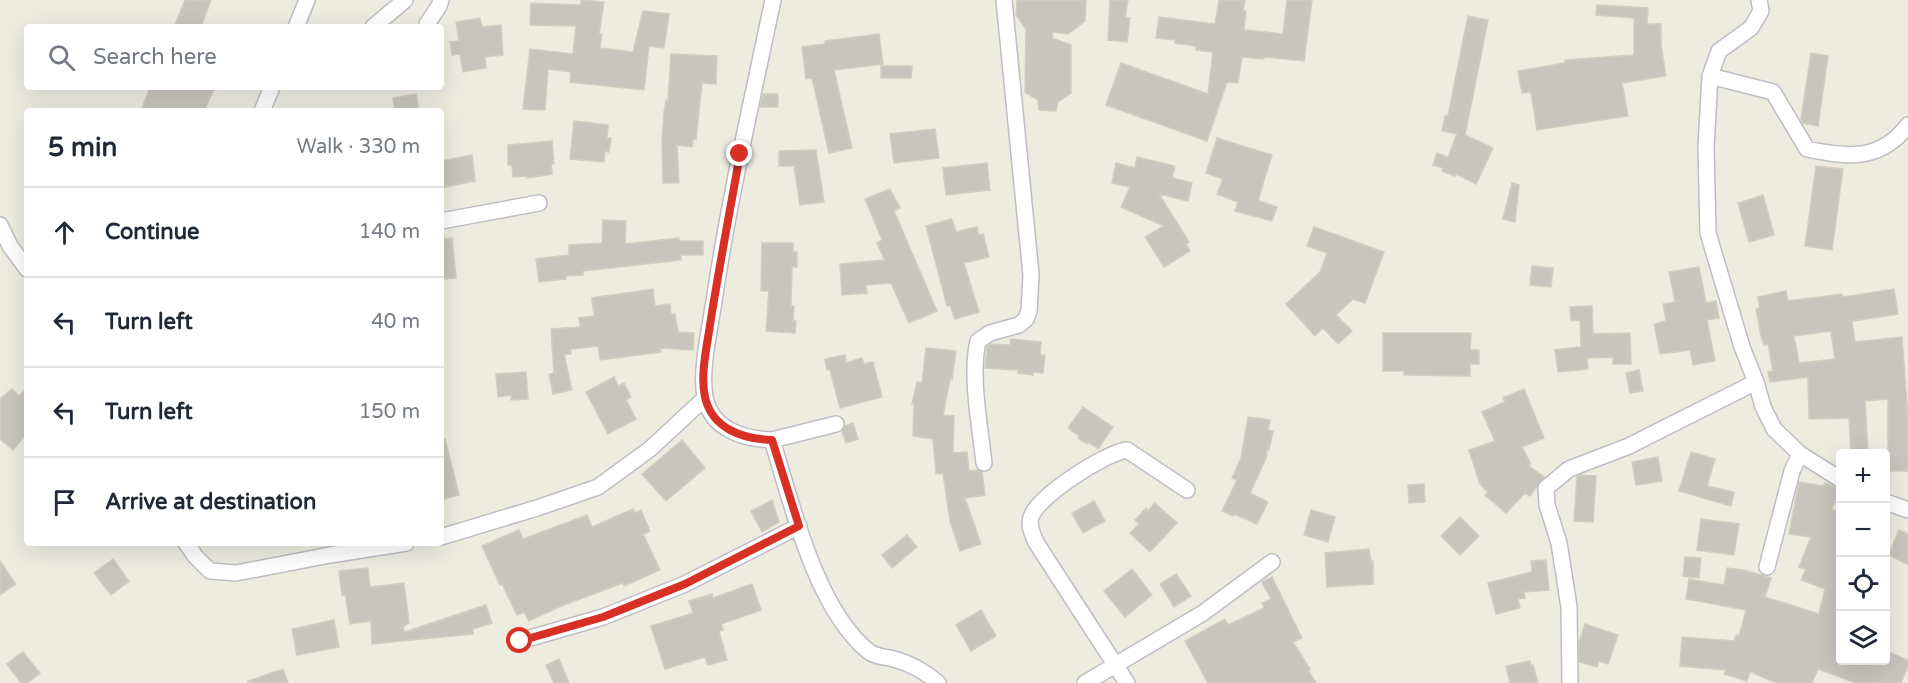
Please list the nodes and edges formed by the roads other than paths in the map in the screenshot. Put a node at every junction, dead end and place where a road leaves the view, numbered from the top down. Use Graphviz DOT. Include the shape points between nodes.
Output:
graph roads {
  1 [pos="307,0"];
  2 [pos="405,0"];
  3 [pos="441,0"];
  4 [pos="773,0"];
  5 [pos="1004,0"];
  6 [pos="1759,0"];
  7 [pos="297,24"];
  8 [pos="377,24"];
  9 [pos="427,24"];
  10 [pos="1710,76"];
  11 [pos="271,90"];
  12 [pos="263,108"];
  13 [pos="1908,125"];
  14 [pos="539,203"];
  15 [pos="444,220"];
  16 [pos="0,225"];
  17 [pos="24,264"];
  18 [pos="1756,382"];
  19 [pos="705,398"];
  20 [pos="836,423"];
  21 [pos="772,440"];
  22 [pos="1800,454"];
  23 [pos="984,463"];
  24 [pos="1836,476"];
  25 [pos="1187,490"];
  26 [pos="1889,503"];
  27 [pos="1908,510"];
  28 [pos="799,526"];
  29 [pos="444,536"];
  30 [pos="188,546"];
  31 [pos="387,546"];
  32 [pos="1272,562"];
  33 [pos="1767,567"];
  34 [pos="520,641"];
  35 [pos="1114,664"];
  36 [pos="938,683"];
  37 [pos="1085,683"];
  38 [pos="1127,683"];
  39 [pos="1570,683"];
  1 -- 7 [label="street"];
  2 -- 8 [label="street"];
  3 -- 9 [label="street"];
  4 -- 19 [label="street" via="717,278 705,362"];
  5 -- 23 [label="street" via="1031,275 1026,319 978,341 977,399"];
  6 -- 10 [label="street" via="1761,11 1751,28 1719,51"];
  10 -- 13 [label="street" via="1773,92 1807,149 1836,155 1873,153"];
  10 -- 18 [label="street" via="1706,147 1708,233"];
  11 -- 12 [label="street"];
  14 -- 15 [label="street"];
  16 -- 17 [label="street"];
  18 -- 22 [label="street" via="1774,429"];
  18 -- 39 [label="street" via="1629,446 1569,468 1546,488 1569,607"];
  19 -- 21 [label="street" via="716,420 730,432"];
  19 -- 29 [label="street" via="650,449 598,487"];
  20 -- 21 [label="street"];
  21 -- 28 [label="street"];
  22 -- 24 [label="street"];
  22 -- 33 [label="street"];
  25 -- 35 [label="street" via="1126,450 1118,451 1062,485 1039,504 1030,518 1037,544"];
  26 -- 27 [label="street"];
  28 -- 34 [label="street" via="685,584 603,617"];
  28 -- 36 [label="street" via="807,553 838,617 853,637 871,654 922,669"];
  30 -- 31 [label="street" via="210,571 236,573"];
  32 -- 35 [label="street" via="1203,614"];
  35 -- 37 [label="street"];
  35 -- 38 [label="street"];
}
